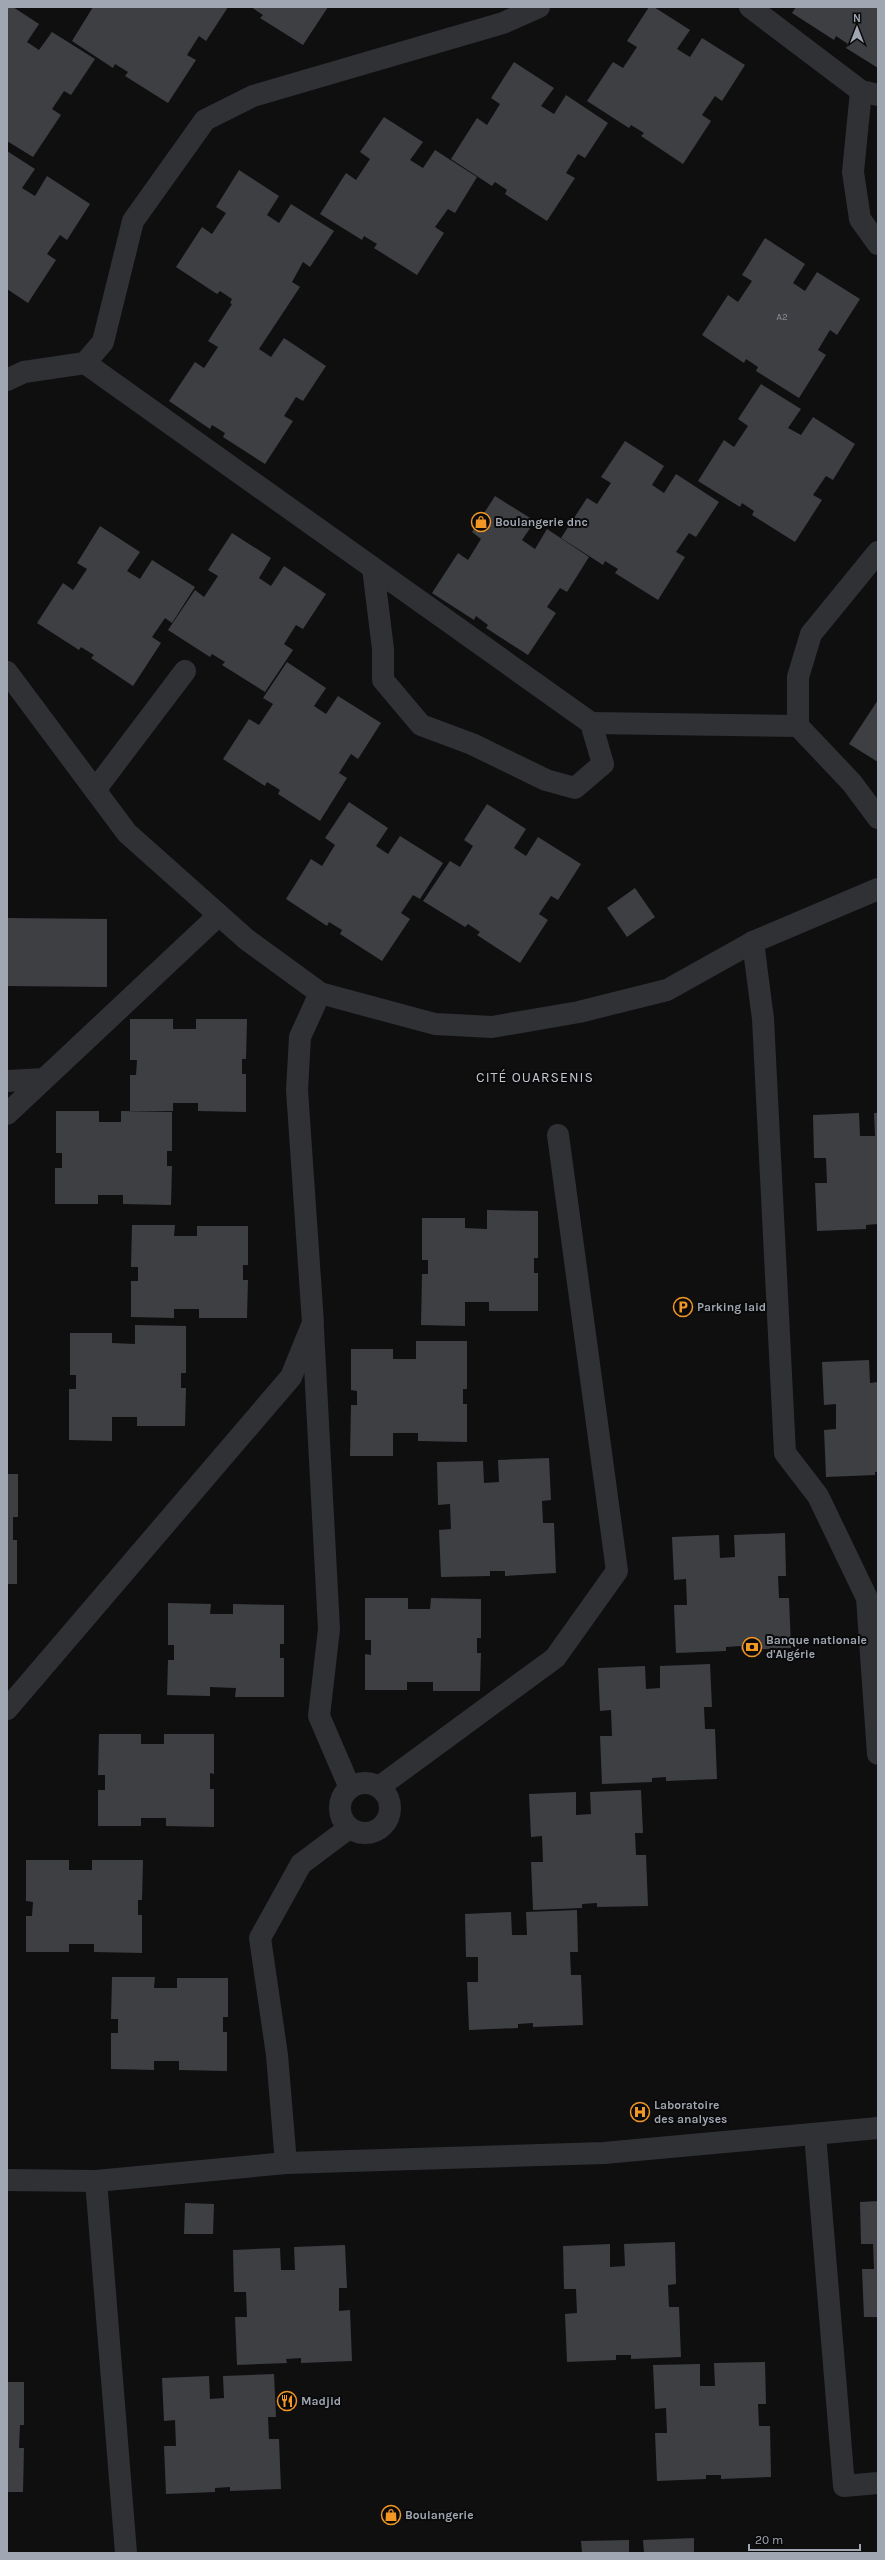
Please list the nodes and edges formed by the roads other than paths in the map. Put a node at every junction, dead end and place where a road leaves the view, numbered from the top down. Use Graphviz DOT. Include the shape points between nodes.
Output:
graph roads {
  1 [pos="539,7"];
  2 [pos="750,7"];
  3 [pos="870,93"];
  4 [pos="878,244"];
  5 [pos="85,363"];
  6 [pos="7,380"];
  7 [pos="878,552"];
  8 [pos="373,568"];
  9 [pos="185,671"];
  10 [pos="7,672"];
  11 [pos="591,723"];
  12 [pos="798,726"];
  13 [pos="95,790"];
  14 [pos="878,818"];
  15 [pos="878,889"];
  16 [pos="219,915"];
  17 [pos="753,942"];
  18 [pos="320,993"];
  19 [pos="44,1079"];
  20 [pos="7,1081"];
  21 [pos="7,1114"];
  22 [pos="558,1135"];
  23 [pos="313,1323"];
  24 [pos="7,1709"];
  25 [pos="878,1754"];
  26 [pos="350,1788"];
  27 [pos="379,1788"];
  28 [pos="349,1828"];
  29 [pos="878,2128"];
  30 [pos="815,2134"];
  31 [pos="286,2163"];
  32 [pos="7,2180"];
  33 [pos="96,2181"];
  34 [pos="878,2483"];
  35 [pos="126,2553"];
  1 -- 5 [label="street" via="503,23 253,96 206,120 133,221 102,342"];
  2 -- 3 [label="street"];
  3 -- 4 [label="street" via="853,172 860,218"];
  5 -- 6 [label="street" via="24,372"];
  5 -- 8 [label="street"];
  7 -- 12 [label="street" via="811,634 798,677"];
  8 -- 11 [label="street"];
  8 -- 11 [label="street" via="382,649 382,680 421,725 472,744 546,780 575,788 603,764"];
  9 -- 13 [label="street"];
  10 -- 13 [label="street"];
  11 -- 12 [label="street"];
  12 -- 14 [label="street" via="852,783"];
  13 -- 16 [label="street" via="127,833"];
  15 -- 17 [label="street"];
  16 -- 18 [label="street" via="246,939"];
  16 -- 19 [label="street"];
  17 -- 18 [label="street" via="668,990 579,1012 492,1027 435,1024"];
  17 -- 25 [label="street" via="763,1019 785,1453 818,1496 867,1598"];
  18 -- 23 [label="street" via="300,1037 297,1090"];
  19 -- 20 [label="street"];
  19 -- 21 [label="street"];
  22 -- 27 [label="street" via="617,1571 555,1658"];
  23 -- 24 [label="street" via="290,1377"];
  23 -- 26 [label="street" via="329,1629 319,1716"];
  26 -- 27 [label="street" via="369,1783"];
  26 -- 28 [label="street" via="342,1798 340,1806 340,1814"];
  27 -- 28 [label="street" via="388,1797 390,1805 387,1822 374,1833 357,1833"];
  28 -- 31 [label="street" via="302,1864 260,1938 277,2055"];
  29 -- 30 [label="street"];
  30 -- 31 [label="street" via="604,2153"];
  30 -- 34 [label="street" via="844,2486"];
  31 -- 33 [label="street"];
  32 -- 33 [label="street"];
  33 -- 35 [label="street"];
}
